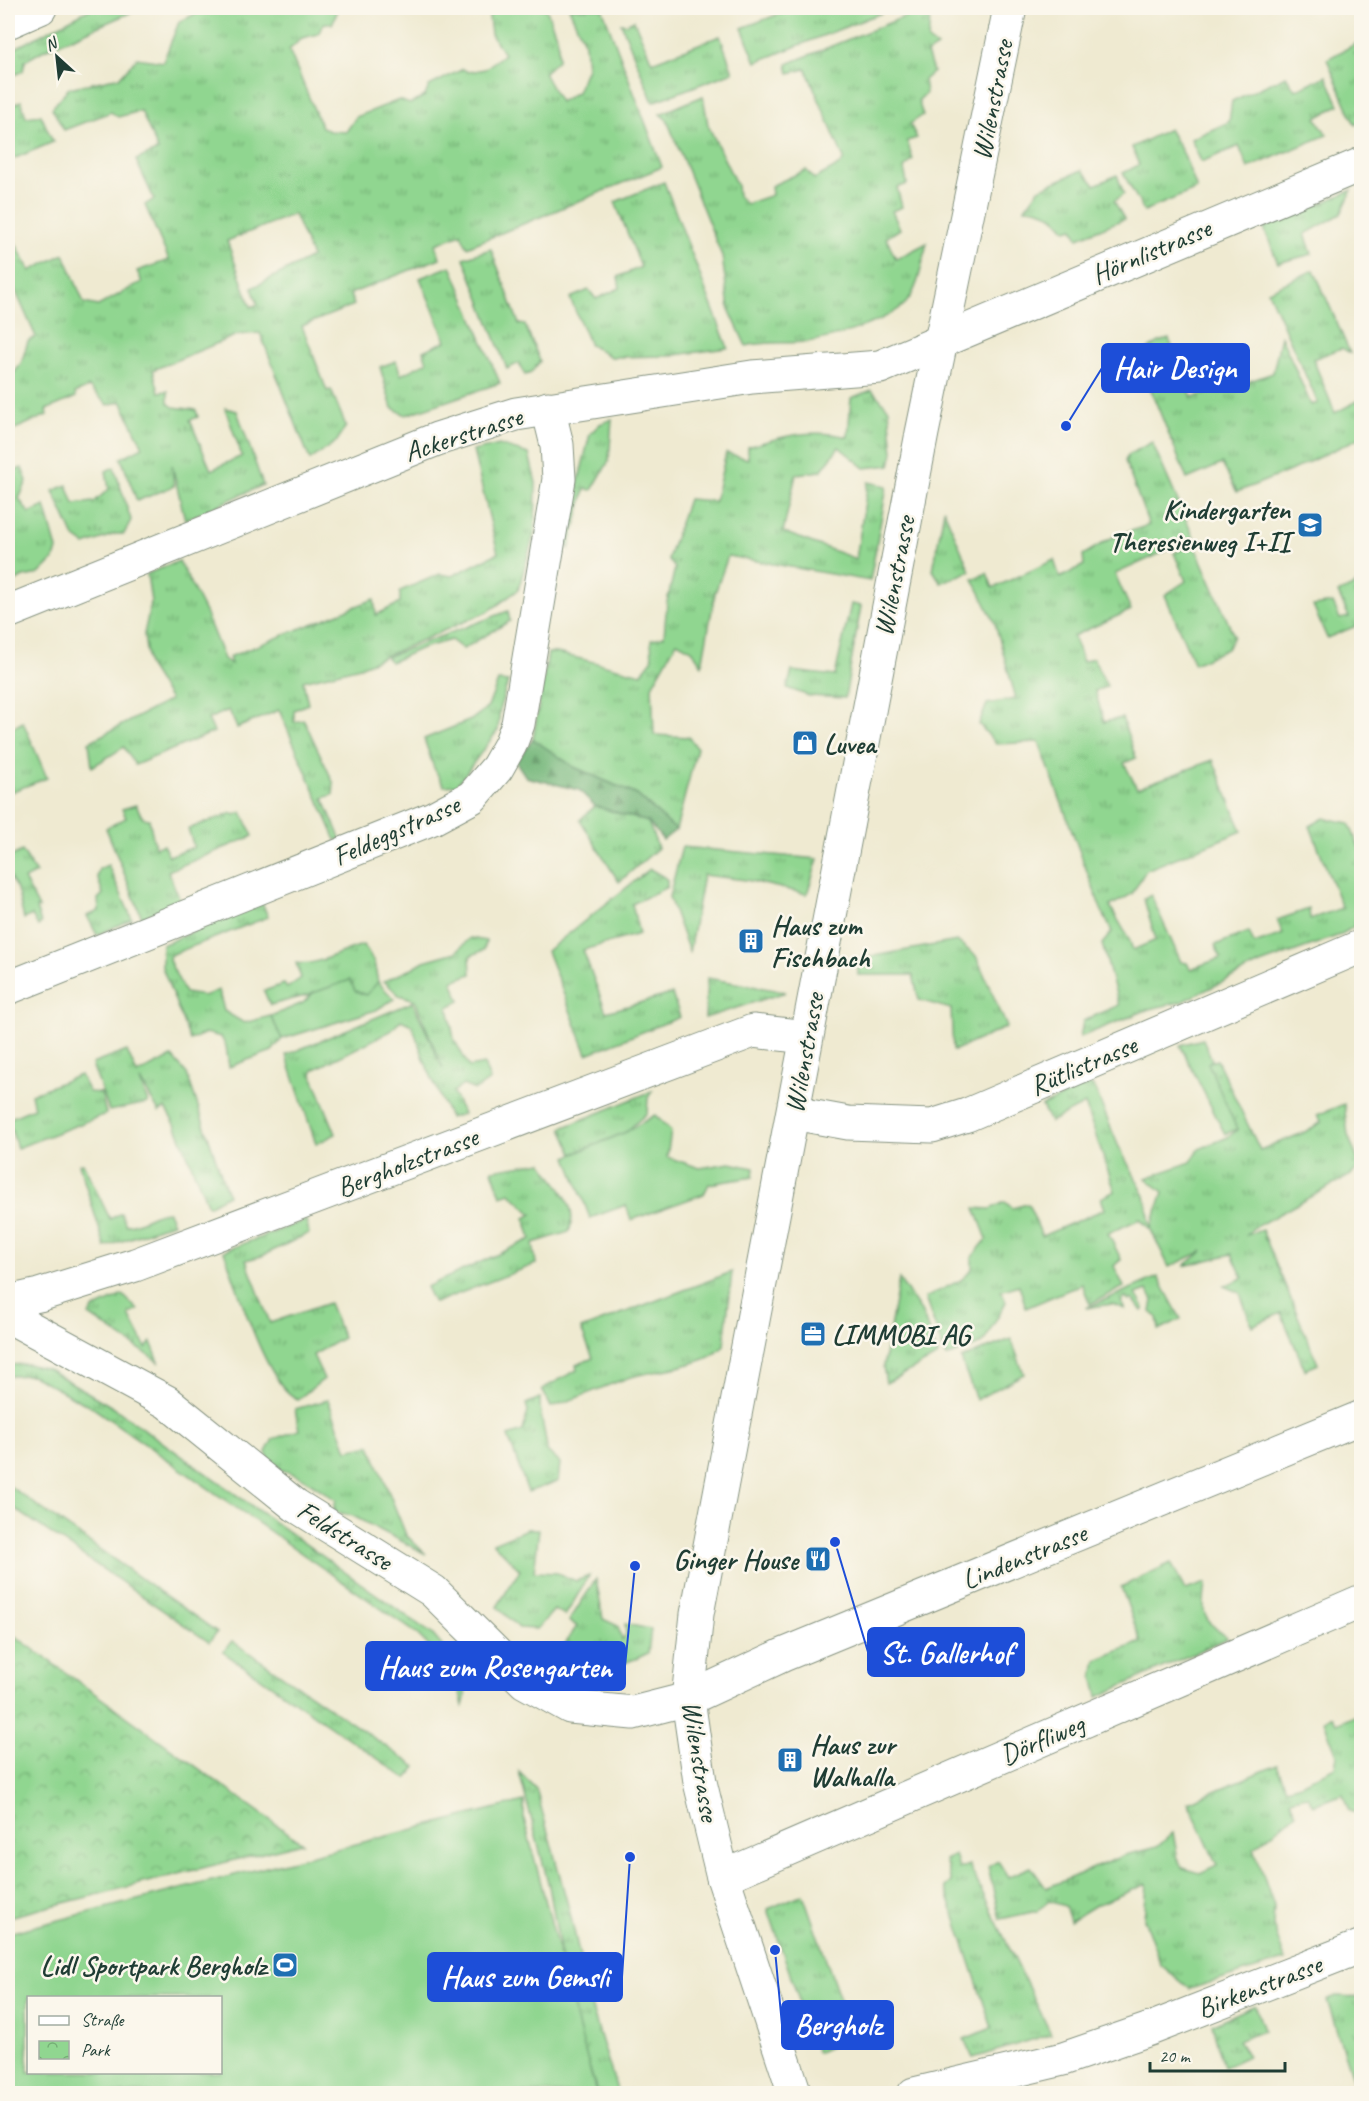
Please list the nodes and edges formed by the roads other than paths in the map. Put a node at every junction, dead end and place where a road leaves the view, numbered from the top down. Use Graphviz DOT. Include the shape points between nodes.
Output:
graph roads {
  1 [pos="40,8"];
  2 [pos="1010,8"];
  3 [pos="8,22"];
  4 [pos="1362,164"];
  5 [pos="942,343"];
  6 [pos="548,408"];
  7 [pos="8,612"];
  8 [pos="1362,946"];
  9 [pos="8,988"];
  10 [pos="806,1037"];
  11 [pos="793,1113"];
  12 [pos="8,1302"];
  13 [pos="8,1316"];
  14 [pos="1362,1417"];
  15 [pos="1362,1601"];
  16 [pos="688,1699"];
  17 [pos="723,1877"];
  18 [pos="1362,1946"];
  19 [pos="795,2094"];
  20 [pos="914,2094"];
  1 -- 3 [label="street"];
  2 -- 5 [label="street, Wilenstrasse"];
  4 -- 5 [label="street, Hörnlistrasse" via="1095,274"];
  5 -- 6 [label="street, Ackerstrasse" via="880,367 752,377"];
  5 -- 10 [label="street, Wilenstrasse"];
  6 -- 7 [label="street, Ackerstrasse" via="437,439"];
  6 -- 9 [label="street, Feldeggstrasse" via="557,445 559,479 518,724 506,753 484,785 472,797 433,818"];
  8 -- 11 [label="street, Rütlistrasse" via="967,1115 932,1126 848,1123"];
  10 -- 11 [label="street, Wilenstrasse"];
  10 -- 12 [label="street, Bergholzstrasse" via="753,1031 135,1265"];
  11 -- 16 [label="street, Wilenstrasse" via="697,1614"];
  13 -- 16 [label="street, Feldstrasse" via="167,1402 295,1505 433,1591 525,1682 570,1707 633,1713"];
  14 -- 16 [label="street, Lindenstrasse" via="783,1655"];
  15 -- 17 [label="street, Dörfliweg"];
  16 -- 17 [label="street, Wilenstrasse" via="700,1782"];
  17 -- 19 [label="street, Wilenstrasse"];
  18 -- 20 [label="street, Birkenstrasse" via="1063,2059"];
}
